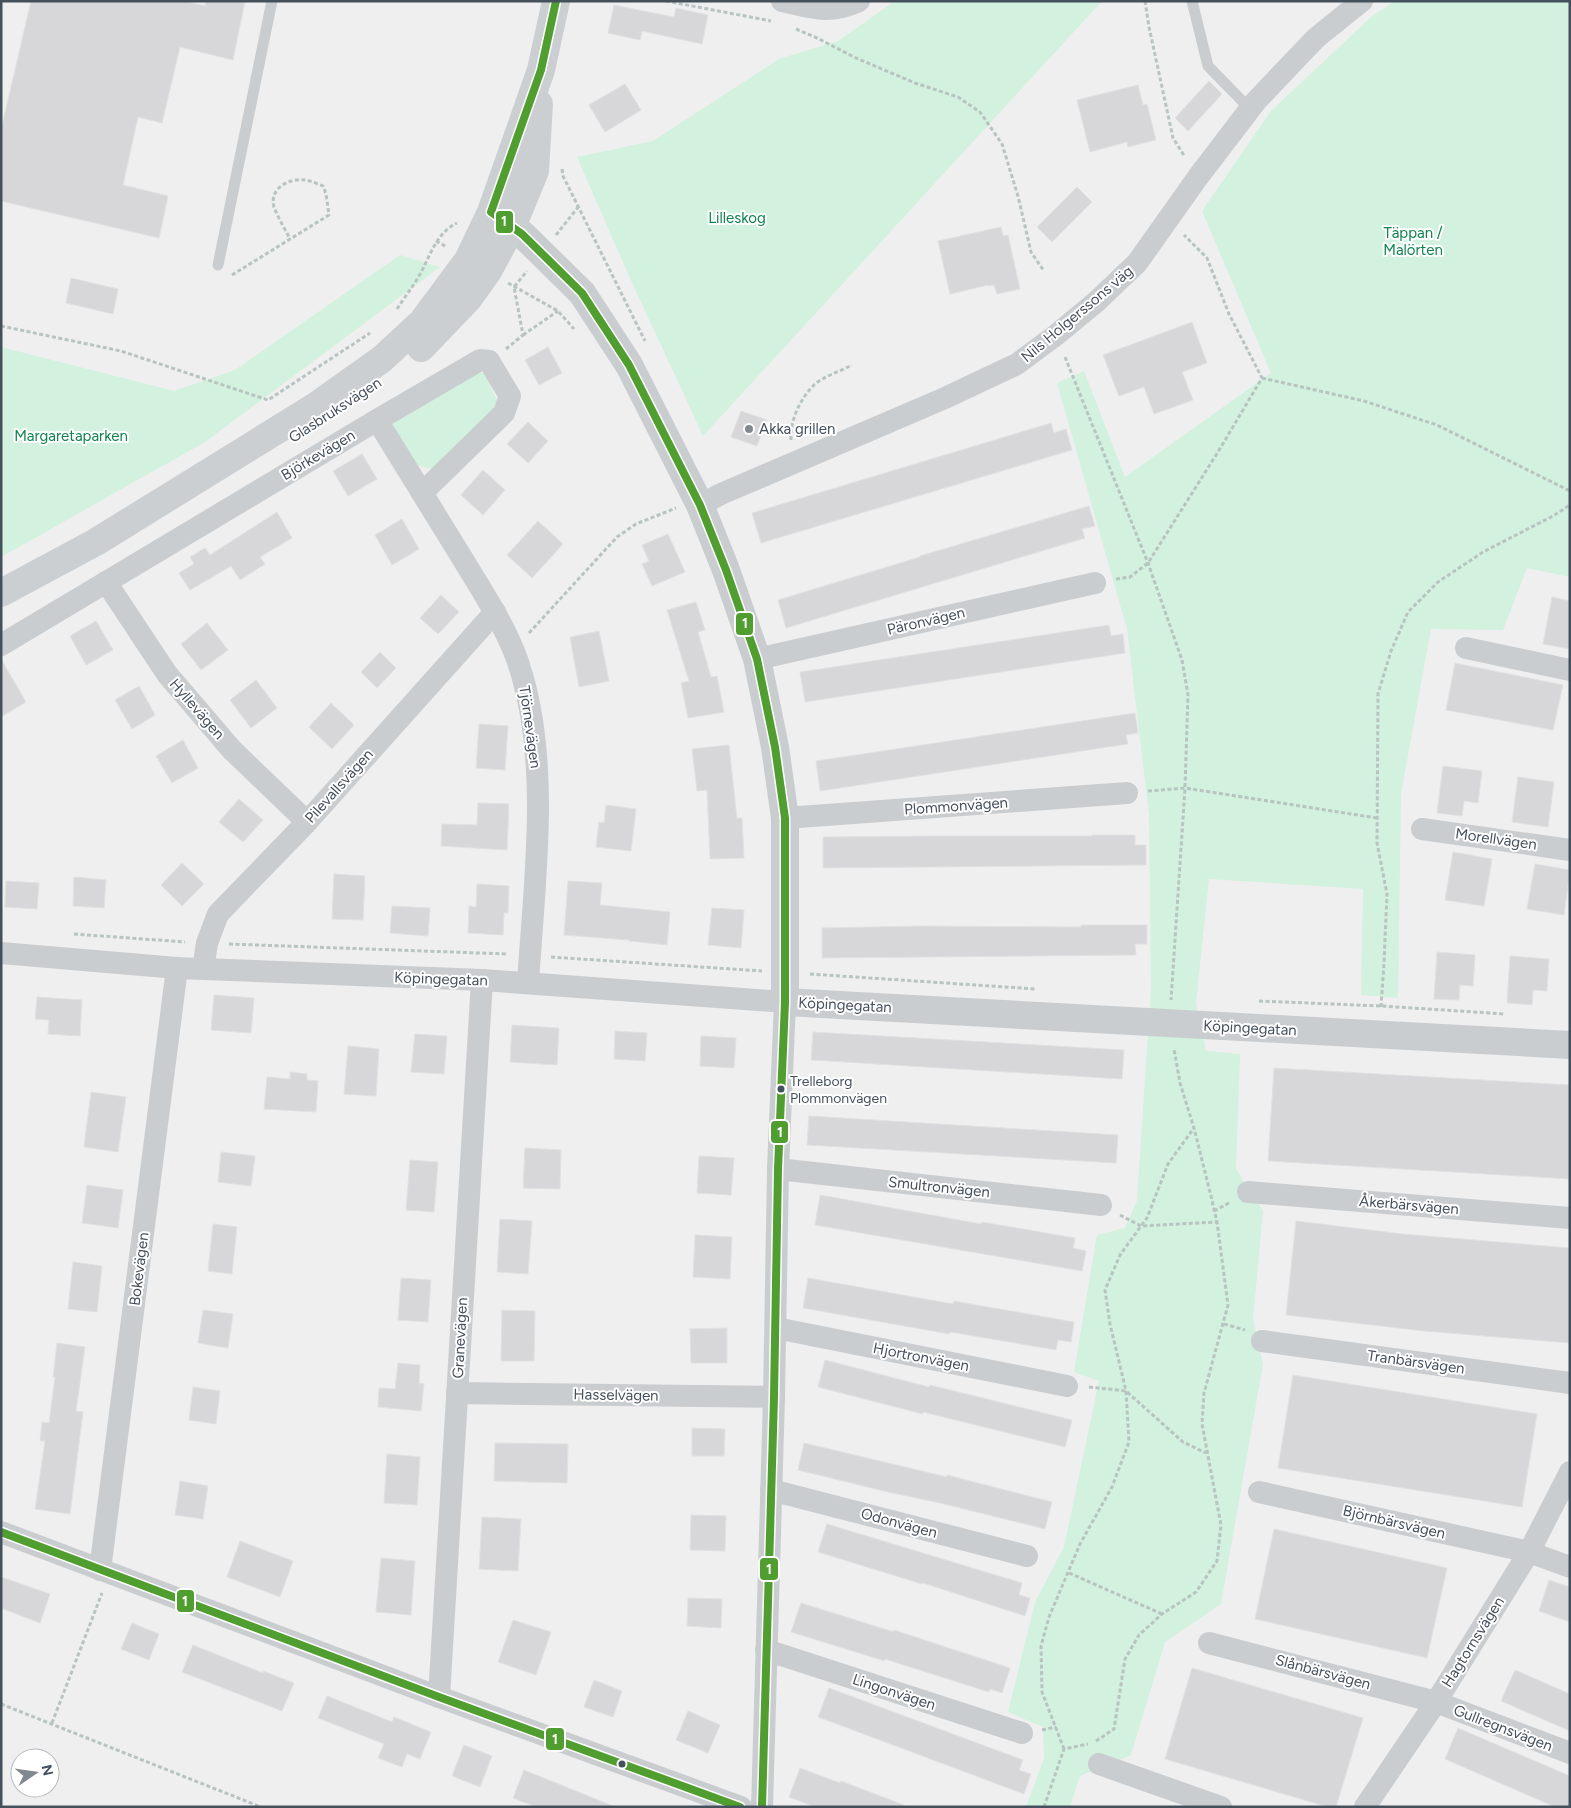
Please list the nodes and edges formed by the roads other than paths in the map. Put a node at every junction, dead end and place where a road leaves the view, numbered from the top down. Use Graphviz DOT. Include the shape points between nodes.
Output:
graph roads {
  1 [pos="272,1"];
  2 [pos="556,1"];
  3 [pos="782,1"];
  4 [pos="859,1"];
  5 [pos="1192,1"];
  6 [pos="1362,1"];
  7 [pos="1250,109"];
  8 [pos="501,220"];
  9 [pos="218,265"];
  10 [pos="376,420"];
  11 [pos="422,493"];
  12 [pos="690,506"];
  13 [pos="106,582"];
  14 [pos="1096,583"];
  15 [pos="1,593"];
  16 [pos="1,611"];
  17 [pos="495,612"];
  18 [pos="1,645"];
  19 [pos="1466,648"];
  20 [pos="757,659"];
  21 [pos="1570,670"];
  22 [pos="1127,793"];
  23 [pos="784,818"];
  24 [pos="306,822"];
  25 [pos="1422,829"];
  26 [pos="1570,850"];
  27 [pos="1,953"];
  28 [pos="177,968"];
  29 [pos="203,969"];
  30 [pos="482,980"];
  31 [pos="528,983"];
  32 [pos="784,1002"];
  33 [pos="1570,1045"];
  34 [pos="778,1169"];
  35 [pos="1248,1192"];
  36 [pos="1100,1205"];
  37 [pos="1570,1218"];
  38 [pos="776,1328"];
  39 [pos="1262,1341"];
  40 [pos="1570,1384"];
  41 [pos="1067,1386"];
  42 [pos="457,1393"];
  43 [pos="774,1397"];
  44 [pos="1570,1472"];
  45 [pos="771,1490"];
  46 [pos="1259,1492"];
  47 [pos="1,1532"];
  48 [pos="1529,1552"];
  49 [pos="1026,1556"];
  50 [pos="1570,1567"];
  51 [pos="105,1572"];
  52 [pos="1209,1643"];
  53 [pos="766,1650"];
  54 [pos="439,1697"];
  55 [pos="1436,1702"];
  56 [pos="1022,1733"];
  57 [pos="1570,1753"];
  58 [pos="1100,1764"];
  59 [pos="741,1807"];
  60 [pos="762,1807"];
  61 [pos="1221,1807"];
  62 [pos="1365,1807"];
  1 -- 9 [label="lane"];
  2 -- 8 [label="main road, Glasbruksvägen"];
  3 -- 4 [label="street" via="822,10 844,8"];
  5 -- 7 [label="lane" via="1208,66"];
  6 -- 7 [label="street, Nils Holgerssons väg" via="1316,38"];
  7 -- 12 [label="street, Nils Holgerssons väg" via="1137,263 1056,336 1017,364 945,398"];
  8 -- 12 [label="street" via="542,252 582,292 629,365"];
  8 -- 15 [label="main road, Glasbruksvägen" via="422,322 382,359 316,406 96,542"];
  8 -- 16 [label="main road, Glasbruksvägen" via="488,271 468,299 418,351 367,393"];
  10 -- 11 [label="street, Tjörnevägen"];
  10 -- 11 [label="street, Björkevägen" via="480,360 489,361 510,396 504,413"];
  10 -- 13 [label="street, Björkevägen"];
  11 -- 17 [label="street, Tjörnevägen"];
  12 -- 20 [label="street" via="726,570"];
  13 -- 18 [label="street, Björkevägen"];
  13 -- 24 [label="street, Hyllevägen" via="167,674 232,750"];
  14 -- 20 [label="street, Päronvägen"];
  17 -- 24 [label="street, Pilevallsvägen"];
  17 -- 31 [label="street, Tjörnevägen" via="522,674 530,705 535,748 538,804"];
  19 -- 21 [label="street"];
  20 -- 23 [label="street" via="776,747"];
  22 -- 23 [label="street, Plommonvägen"];
  23 -- 32 [label="street"];
  24 -- 29 [label="street, Pilevallsvägen" via="218,914 207,943"];
  25 -- 26 [label="street, Morellvägen"];
  27 -- 28 [label="street, Köpingegatan"];
  28 -- 29 [label="street, Köpingegatan"];
  28 -- 51 [label="street, Bokevägen"];
  29 -- 30 [label="street, Köpingegatan"];
  30 -- 31 [label="street, Köpingegatan"];
  30 -- 42 [label="street, Granevägen"];
  31 -- 32 [label="street, Köpingegatan"];
  32 -- 33 [label="street, Köpingegatan"];
  32 -- 34 [label="street"];
  34 -- 36 [label="street, Smultronvägen"];
  34 -- 38 [label="street"];
  35 -- 37 [label="street, Åkerbärsvägen"];
  38 -- 41 [label="street, Hjortronvägen"];
  38 -- 43 [label="street"];
  39 -- 40 [label="street, Tranbärsvägen"];
  42 -- 43 [label="street, Hasselvägen"];
  42 -- 54 [label="street, Granevägen"];
  43 -- 45 [label="street"];
  44 -- 48 [label="street, Hagtornsvägen"];
  45 -- 49 [label="street, Odonvägen"];
  45 -- 53 [label="street"];
  46 -- 48 [label="street, Björnbärsvägen"];
  47 -- 51 [label="street"];
  48 -- 50 [label="street, Björnbärsvägen"];
  48 -- 55 [label="street, Hagtornsvägen"];
  51 -- 54 [label="street"];
  52 -- 55 [label="street, Slånbärsvägen"];
  53 -- 56 [label="street, Lingonvägen"];
  53 -- 60 [label="street"];
  54 -- 59 [label="street"];
  55 -- 57 [label="street, Gullregnsvägen"];
  55 -- 62 [label="street, Hagtornsvägen"];
  58 -- 61 [label="street"];
}
